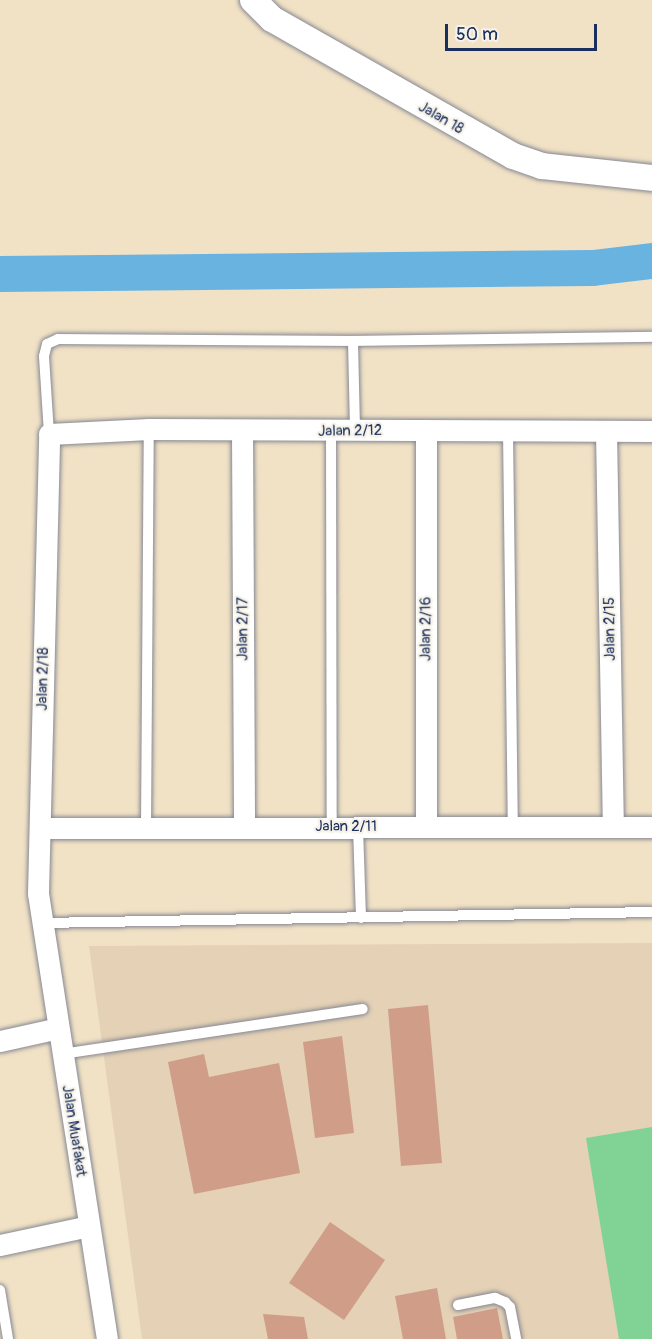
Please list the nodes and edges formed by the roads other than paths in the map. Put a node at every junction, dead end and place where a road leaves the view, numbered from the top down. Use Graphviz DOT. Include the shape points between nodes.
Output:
graph roads {
  1 [pos="253,0"];
  2 [pos="652,178"];
  3 [pos="652,337"];
  4 [pos="353,341"];
  5 [pos="150,429"];
  6 [pos="355,430"];
  7 [pos="426,430"];
  8 [pos="242,431"];
  9 [pos="331,431"];
  10 [pos="508,431"];
  11 [pos="606,431"];
  12 [pos="652,431"];
  13 [pos="49,434"];
  14 [pos="426,827"];
  15 [pos="513,827"];
  16 [pos="613,827"];
  17 [pos="652,827"];
  18 [pos="40,828"];
  19 [pos="146,828"];
  20 [pos="244,828"];
  21 [pos="332,828"];
  22 [pos="358,828"];
  23 [pos="652,912"];
  24 [pos="361,918"];
  25 [pos="42,923"];
  26 [pos="363,1009"];
  27 [pos="58,1028"];
  28 [pos="0,1041"];
  29 [pos="62,1054"];
  30 [pos="89,1226"];
  31 [pos="0,1245"];
  32 [pos="0,1290"];
  33 [pos="458,1305"];
  34 [pos="8,1339"];
  35 [pos="107,1339"];
  36 [pos="516,1339"];
  1 -- 2 [label="street, Jalan 18" via="272,19 513,156 542,166"];
  3 -- 4 [label="lane"];
  4 -- 6 [label="lane"];
  4 -- 13 [label="lane" via="58,339 47,344 44,356"];
  5 -- 8 [label="street, Jalan 2/12"];
  5 -- 13 [label="street, Jalan 2/12"];
  5 -- 19 [label="lane"];
  6 -- 7 [label="street, Jalan 2/12"];
  6 -- 9 [label="street, Jalan 2/12"];
  7 -- 10 [label="street, Jalan 2/12"];
  7 -- 14 [label="street, Jalan 2/16"];
  8 -- 9 [label="street, Jalan 2/12"];
  8 -- 20 [label="street, Jalan 2/17"];
  9 -- 21 [label="lane"];
  10 -- 11 [label="street, Jalan 2/12"];
  10 -- 15 [label="lane"];
  11 -- 12 [label="street, Jalan 2/12"];
  11 -- 16 [label="street, Jalan 2/15"];
  13 -- 18 [label="street, Jalan 2/18"];
  14 -- 15 [label="street, Jalan 2/11"];
  14 -- 22 [label="street, Jalan 2/11"];
  15 -- 16 [label="street, Jalan 2/11"];
  16 -- 17 [label="street, Jalan 2/11"];
  18 -- 19 [label="street, Jalan 2/11"];
  18 -- 25 [label="street, Jalan 2/18" via="37,870"];
  19 -- 20 [label="street, Jalan 2/11"];
  20 -- 21 [label="street, Jalan 2/11"];
  21 -- 22 [label="street, Jalan 2/11"];
  22 -- 24 [label="lane"];
  23 -- 24 [label="lane"];
  24 -- 25 [label="lane"];
  25 -- 27 [label="street, Jalan Muafakat"];
  26 -- 29 [label="lane"];
  27 -- 28 [label="street"];
  27 -- 29 [label="street, Jalan Muafakat"];
  29 -- 30 [label="street, Jalan Muafakat"];
  30 -- 31 [label="street"];
  30 -- 35 [label="street, Jalan Muafakat"];
  32 -- 34 [label="lane"];
  33 -- 36 [label="lane" via="495,1298 505,1302 510,1307"];
}
